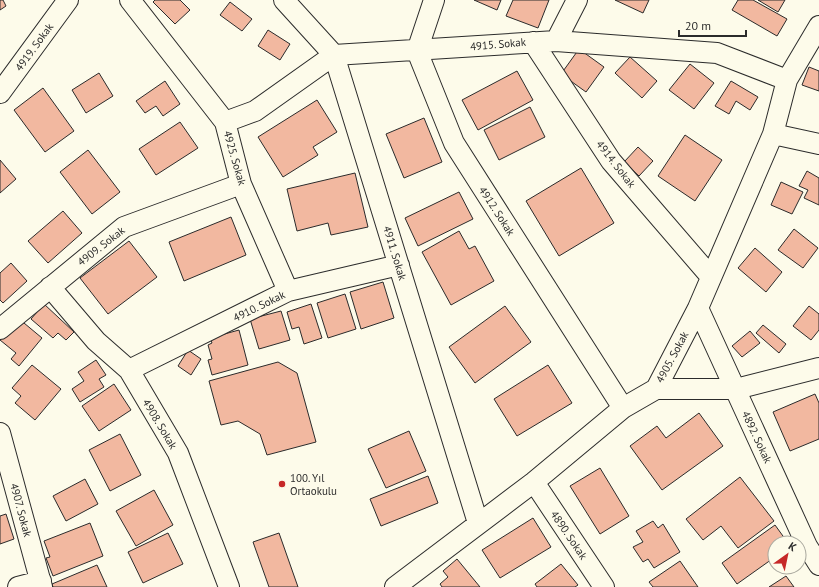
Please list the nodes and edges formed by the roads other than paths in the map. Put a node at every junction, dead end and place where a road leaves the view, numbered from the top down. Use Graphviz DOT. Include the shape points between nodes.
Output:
graph roads {
  1 [pos="68,0"];
  2 [pos="130,0"];
  3 [pos="284,0"];
  4 [pos="434,0"];
  5 [pos="576,0"];
  6 [pos="819,26"];
  7 [pos="556,41"];
  8 [pos="533,42"];
  9 [pos="417,51"];
  10 [pos="334,55"];
  11 [pos="787,80"];
  12 [pos="0,92"];
  13 [pos="225,122"];
  14 [pos="773,134"];
  15 [pos="819,144"];
  16 [pos="241,184"];
  17 [pos="399,265"];
  18 [pos="711,277"];
  19 [pos="50,287"];
  20 [pos="288,291"];
  21 [pos="698,308"];
  22 [pos="0,329"];
  23 [pos="819,368"];
  24 [pos="129,370"];
  25 [pos="656,389"];
  26 [pos="736,390"];
  27 [pos="623,408"];
  28 [pos="0,432"];
  29 [pos="534,482"];
  30 [pos="478,523"];
  31 [pos="813,544"];
  32 [pos="819,565"];
  33 [pos="41,584"];
  34 [pos="18,587"];
  35 [pos="229,587"];
  36 [pos="395,587"];
  37 [pos="604,587"];
  1 -- 12 [label="street, 4919. Sokak"];
  2 -- 13 [label="street, 4925. Sokak"];
  3 -- 10 [label="street, 4911. Sokak"];
  4 -- 9 [label="street"];
  5 -- 7 [label="street"];
  6 -- 11 [label="street, 4905. Sokak"];
  7 -- 8 [label="street, 4915. Sokak"];
  7 -- 11 [label="street, 4915. Sokak" via="717,53"];
  8 -- 9 [label="street, 4915. Sokak"];
  8 -- 18 [label="street, 4914. Sokak" via="611,161"];
  9 -- 10 [label="street, 4915. Sokak"];
  9 -- 27 [label="street, 4912. Sokak" via="454,143"];
  10 -- 13 [label="street" via="255,111"];
  10 -- 17 [label="street, 4911. Sokak"];
  11 -- 14 [label="street, 4905. Sokak"];
  13 -- 16 [label="street, 4925. Sokak"];
  14 -- 15 [label="street"];
  14 -- 18 [label="street, 4905. Sokak"];
  16 -- 19 [label="street, 4909. Sokak" via="124,227"];
  16 -- 20 [label="street, 4925. Sokak"];
  17 -- 20 [label="street, 4910. Sokak"];
  17 -- 30 [label="street, 4911. Sokak"];
  18 -- 21 [label="street, 4905. Sokak"];
  19 -- 22 [label="street, 4909. Sokak"];
  19 -- 24 [label="street, 4908. Sokak" via="96,341"];
  20 -- 24 [label="street, 4910. Sokak"];
  21 -- 25 [label="street, 4905. Sokak"];
  21 -- 26 [label="street, 4892. Sokak"];
  23 -- 26 [label="street"];
  24 -- 35 [label="street, 4908. Sokak" via="178,453"];
  25 -- 26 [label="street"];
  25 -- 27 [label="street, 4905. Sokak"];
  26 -- 31 [label="street, 4892. Sokak"];
  27 -- 29 [label="street, 4905. Sokak"];
  28 -- 33 [label="street, 4907. Sokak"];
  29 -- 30 [label="street, 4905. Sokak"];
  29 -- 37 [label="street, 4890. Sokak"];
  30 -- 36 [label="street, 4905. Sokak"];
  31 -- 32 [label="street, 4892. Sokak"];
  33 -- 34 [label="street"];
}
